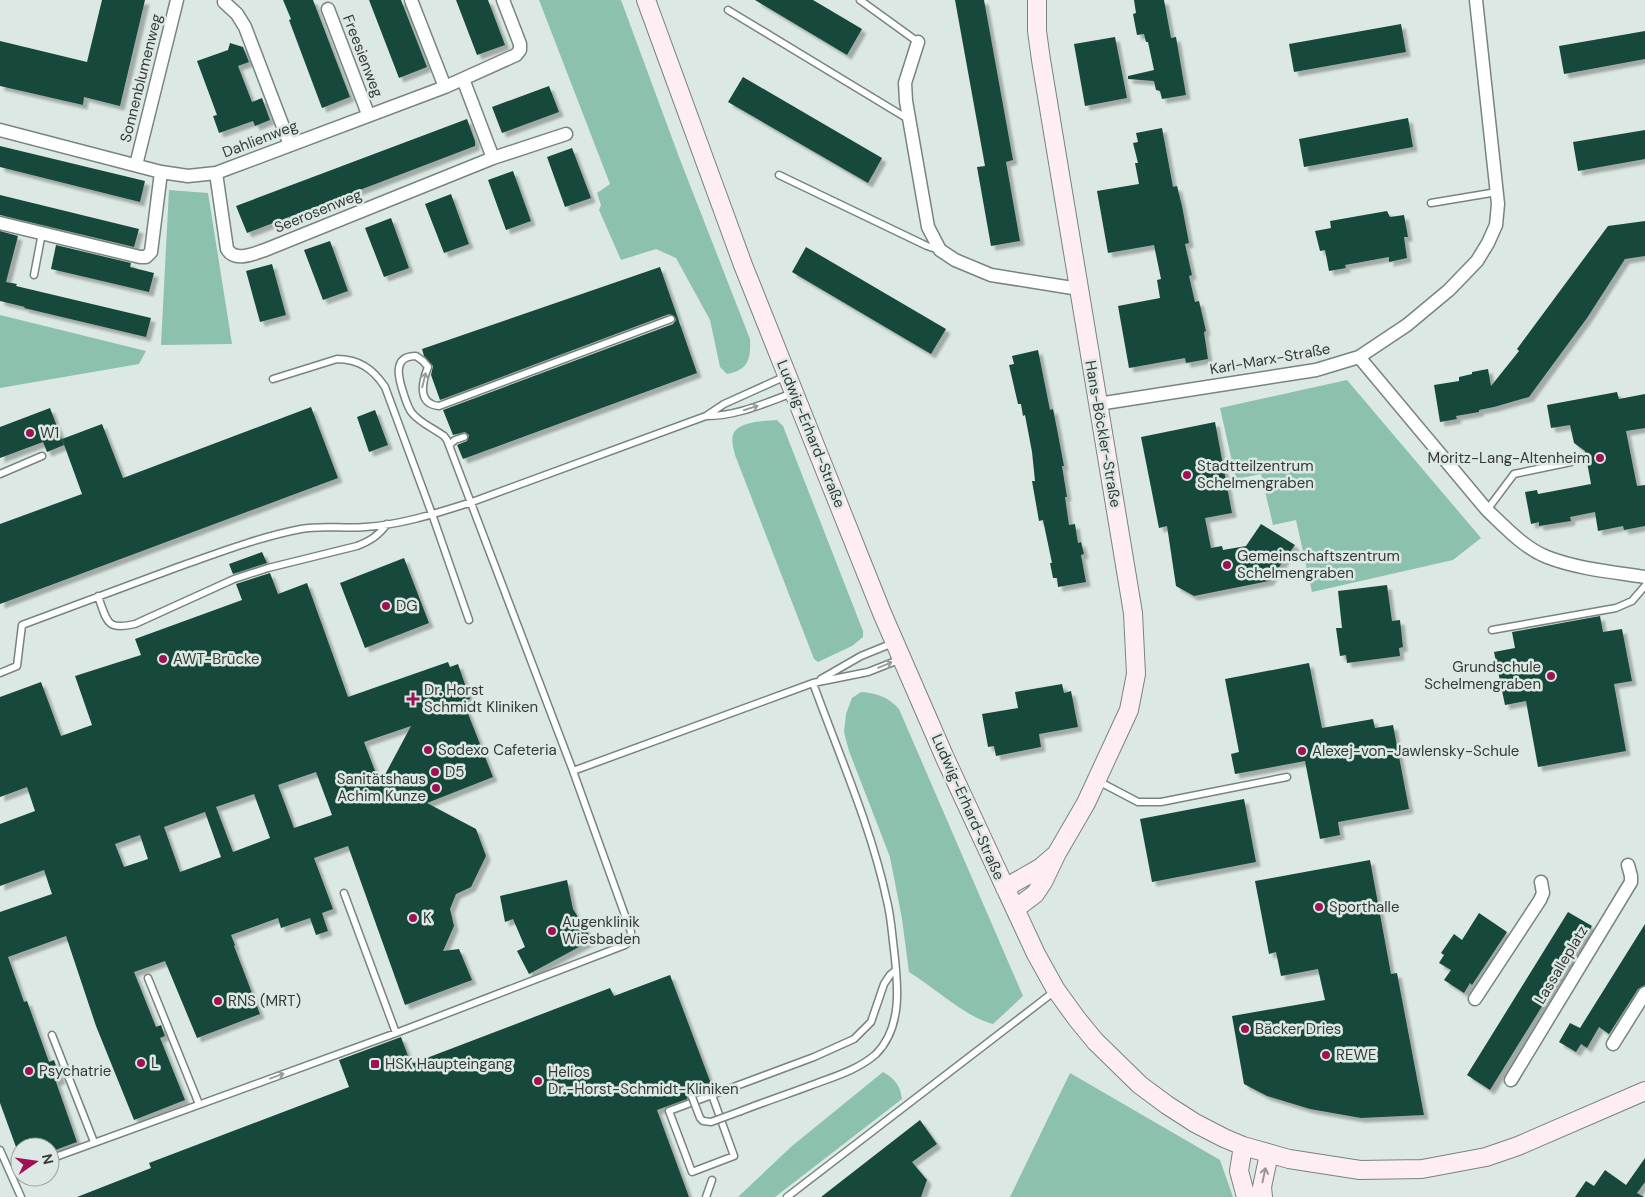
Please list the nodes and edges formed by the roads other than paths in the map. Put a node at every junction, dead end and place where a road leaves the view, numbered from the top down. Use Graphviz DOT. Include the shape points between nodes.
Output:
graph roads {
  1 [pos="177,0"];
  2 [pos="411,0"];
  3 [pos="503,0"];
  4 [pos="646,0"];
  5 [pos="860,0"];
  6 [pos="1037,0"];
  7 [pos="1476,0"];
  8 [pos="224,2"];
  9 [pos="328,10"];
  10 [pos="728,10"];
  11 [pos="918,42"];
  12 [pos="463,79"];
  13 [pos="445,87"];
  14 [pos="368,114"];
  15 [pos="909,120"];
  16 [pos="0,130"];
  17 [pos="566,134"];
  18 [pos="290,145"];
  19 [pos="493,158"];
  20 [pos="136,165"];
  21 [pos="161,172"];
  22 [pos="216,173"];
  23 [pos="779,175"];
  24 [pos="1497,192"];
  25 [pos="1431,203"];
  26 [pos="0,223"];
  27 [pos="42,233"];
  28 [pos="940,250"];
  29 [pos="34,275"];
  30 [pos="1079,289"];
  31 [pos="670,319"];
  32 [pos="1359,356"];
  33 [pos="788,376"];
  34 [pos="272,379"];
  35 [pos="794,393"];
  36 [pos="1098,404"];
  37 [pos="706,416"];
  38 [pos="464,437"];
  39 [pos="449,445"];
  40 [pos="42,456"];
  41 [pos="1571,462"];
  42 [pos="0,474"];
  43 [pos="472,502"];
  44 [pos="1488,510"];
  45 [pos="432,514"];
  46 [pos="387,524"];
  47 [pos="1645,577"];
  48 [pos="1645,586"];
  49 [pos="98,596"];
  50 [pos="469,620"];
  51 [pos="1492,630"];
  52 [pos="894,642"];
  53 [pos="902,658"];
  54 [pos="0,673"];
  55 [pos="815,682"];
  56 [pos="573,771"];
  57 [pos="1288,777"];
  58 [pos="1097,780"];
  59 [pos="1057,853"];
  60 [pos="1628,865"];
  61 [pos="1541,882"];
  62 [pos="1005,888"];
  63 [pos="344,893"];
  64 [pos="1015,909"];
  65 [pos="896,970"];
  66 [pos="148,978"];
  67 [pos="1056,990"];
  68 [pos="1645,993"];
  69 [pos="1475,999"];
  70 [pos="396,1033"];
  71 [pos="52,1036"];
  72 [pos="1613,1044"];
  73 [pos="1511,1080"];
  74 [pos="1645,1091"];
  75 [pos="712,1095"];
  76 [pos="692,1097"];
  77 [pos="199,1104"];
  78 [pos="94,1142"];
  79 [pos="1243,1146"];
  80 [pos="0,1150"];
  81 [pos="1269,1154"];
  82 [pos="60,1155"];
  83 [pos="10,1171"];
  84 [pos="712,1180"];
  85 [pos="706,1197"];
  86 [pos="787,1197"];
  87 [pos="1246,1197"];
  88 [pos="1263,1197"];
  1 -- 20 [label="street, Sonnenblumenweg"];
  2 -- 13 [label="street"];
  3 -- 12 [label="street, Dahlienweg" via="520,50 516,55"];
  4 -- 33 [label="main road, Ludwig-Erhard-Straße" via="743,265"];
  5 -- 11 [label="lane"];
  6 -- 30 [label="main road, Hans-Böckler-Straße" via="1041,60"];
  7 -- 24 [label="street, Karl-Marx-Straße"];
  8 -- 18 [label="street" via="245,27"];
  9 -- 14 [label="street, Freesienweg"];
  10 -- 15 [label="lane"];
  11 -- 15 [label="street" via="905,83"];
  12 -- 13 [label="street, Dahlienweg"];
  12 -- 19 [label="street"];
  13 -- 14 [label="street, Dahlienweg"];
  14 -- 18 [label="street, Dahlienweg"];
  15 -- 28 [label="street" via="928,227"];
  16 -- 20 [label="street, Dahlienweg"];
  17 -- 19 [label="street, Seerosenweg"];
  18 -- 22 [label="street, Dahlienweg"];
  19 -- 22 [label="street, Seerosenweg" via="266,250 237,256 227,249"];
  20 -- 21 [label="street, Dahlienweg"];
  21 -- 22 [label="street, Dahlienweg" via="188,176"];
  21 -- 27 [label="street" via="151,252 146,257"];
  23 -- 28 [label="lane"];
  24 -- 25 [label="lane"];
  24 -- 32 [label="street, Karl-Marx-Straße" via="1496,225 1477,261 1407,326"];
  26 -- 27 [label="street"];
  27 -- 29 [label="lane"];
  28 -- 30 [label="street" via="991,275"];
  30 -- 36 [label="main road, Hans-Böckler-Straße"];
  31 -- 39 [label="lane, one-way" via="439,406 426,400 423,394 422,384 428,367 416,356 407,357 398,369 398,376 409,410 444,436"];
  32 -- 36 [label="street, Karl-Marx-Straße" via="1316,370"];
  32 -- 44 [label="street"];
  33 -- 35 [label="main road, Ludwig-Erhard-Straße"];
  33 -- 37 [label="lane" via="731,400"];
  34 -- 45 [label="lane" via="337,359 348,359 370,368 385,387"];
  37 -- 35 [label="lane, one-way" via="742,411"];
  35 -- 52 [label="main road, Ludwig-Erhard-Straße"];
  36 -- 58 [label="main road, Hans-Böckler-Straße" via="1133,613 1136,674 1129,710"];
  37 -- 43 [label="lane"];
  38 -- 39 [label="lane"];
  39 -- 43 [label="lane"];
  40 -- 42 [label="lane"];
  41 -- 44 [label="lane" via="1514,474"];
  43 -- 45 [label="lane"];
  43 -- 56 [label="lane"];
  44 -- 47 [label="street" via="1526,545 1546,557 1568,564"];
  45 -- 46 [label="lane"];
  45 -- 50 [label="lane"];
  46 -- 49 [label="lane" via="364,528 318,526 291,531 230,548"];
  46 -- 49 [label="lane" via="370,541 234,579 135,624 122,627 108,623"];
  48 -- 51 [label="lane" via="1632,600 1616,608"];
  49 -- 54 [label="lane" via="22,625 17,666"];
  52 -- 53 [label="main road, Ludwig-Erhard-Straße"];
  52 -- 55 [label="lane"];
  55 -- 53 [label="lane, one-way" via="868,672"];
  53 -- 62 [label="main road, Ludwig-Erhard-Straße"];
  55 -- 56 [label="lane"];
  55 -- 65 [label="lane" via="872,841 888,903"];
  56 -- 70 [label="lane" via="631,932 629,942"];
  57 -- 58 [label="lane" via="1161,802 1138,802"];
  58 -- 59 [label="main road, Hans-Böckler-Straße"];
  59 -- 62 [label="main road, Hans-Böckler-Straße" via="1040,868"];
  59 -- 64 [label="main road, Hans-Böckler-Straße" via="1039,889"];
  60 -- 73 [label="street, Lassalleplatz" via="1631,882"];
  61 -- 69 [label="street" via="1543,893 1540,900"];
  62 -- 64 [label="main road, Ludwig-Erhard-Straße"];
  63 -- 70 [label="lane"];
  64 -- 67 [label="main road, Ludwig-Erhard-Straße"];
  65 -- 75 [label="lane" via="884,984 871,1022 854,1039"];
  65 -- 76 [label="lane, bridge" via="898,999 892,1027 877,1053 855,1068 711,1122 700,1118"];
  66 -- 77 [label="lane"];
  67 -- 79 [label="main road, Ludwig-Erhard-Straße" via="1095,1041 1140,1085 1195,1123"];
  67 -- 86 [label="lane"];
  68 -- 72 [label="street"];
  77 -- 70 [label="lane, one-way"];
  71 -- 78 [label="lane"];
  74 -- 81 [label="main road, Ludwig-Erhard-Straße" via="1518,1146 1486,1157 1422,1169 1360,1170"];
  75 -- 75 [label="lane" via="669,1111 692,1172 734,1156"];
  77 -- 78 [label="lane"];
  78 -- 82 [label="lane"];
  79 -- 81 [label="main road, Ludwig-Erhard-Straße"];
  79 -- 87 [label="main road" via="1239,1171"];
  80 -- 83 [label="lane"];
  88 -- 81 [label="main road, one-way"];
  84 -- 85 [label="lane"];
}
